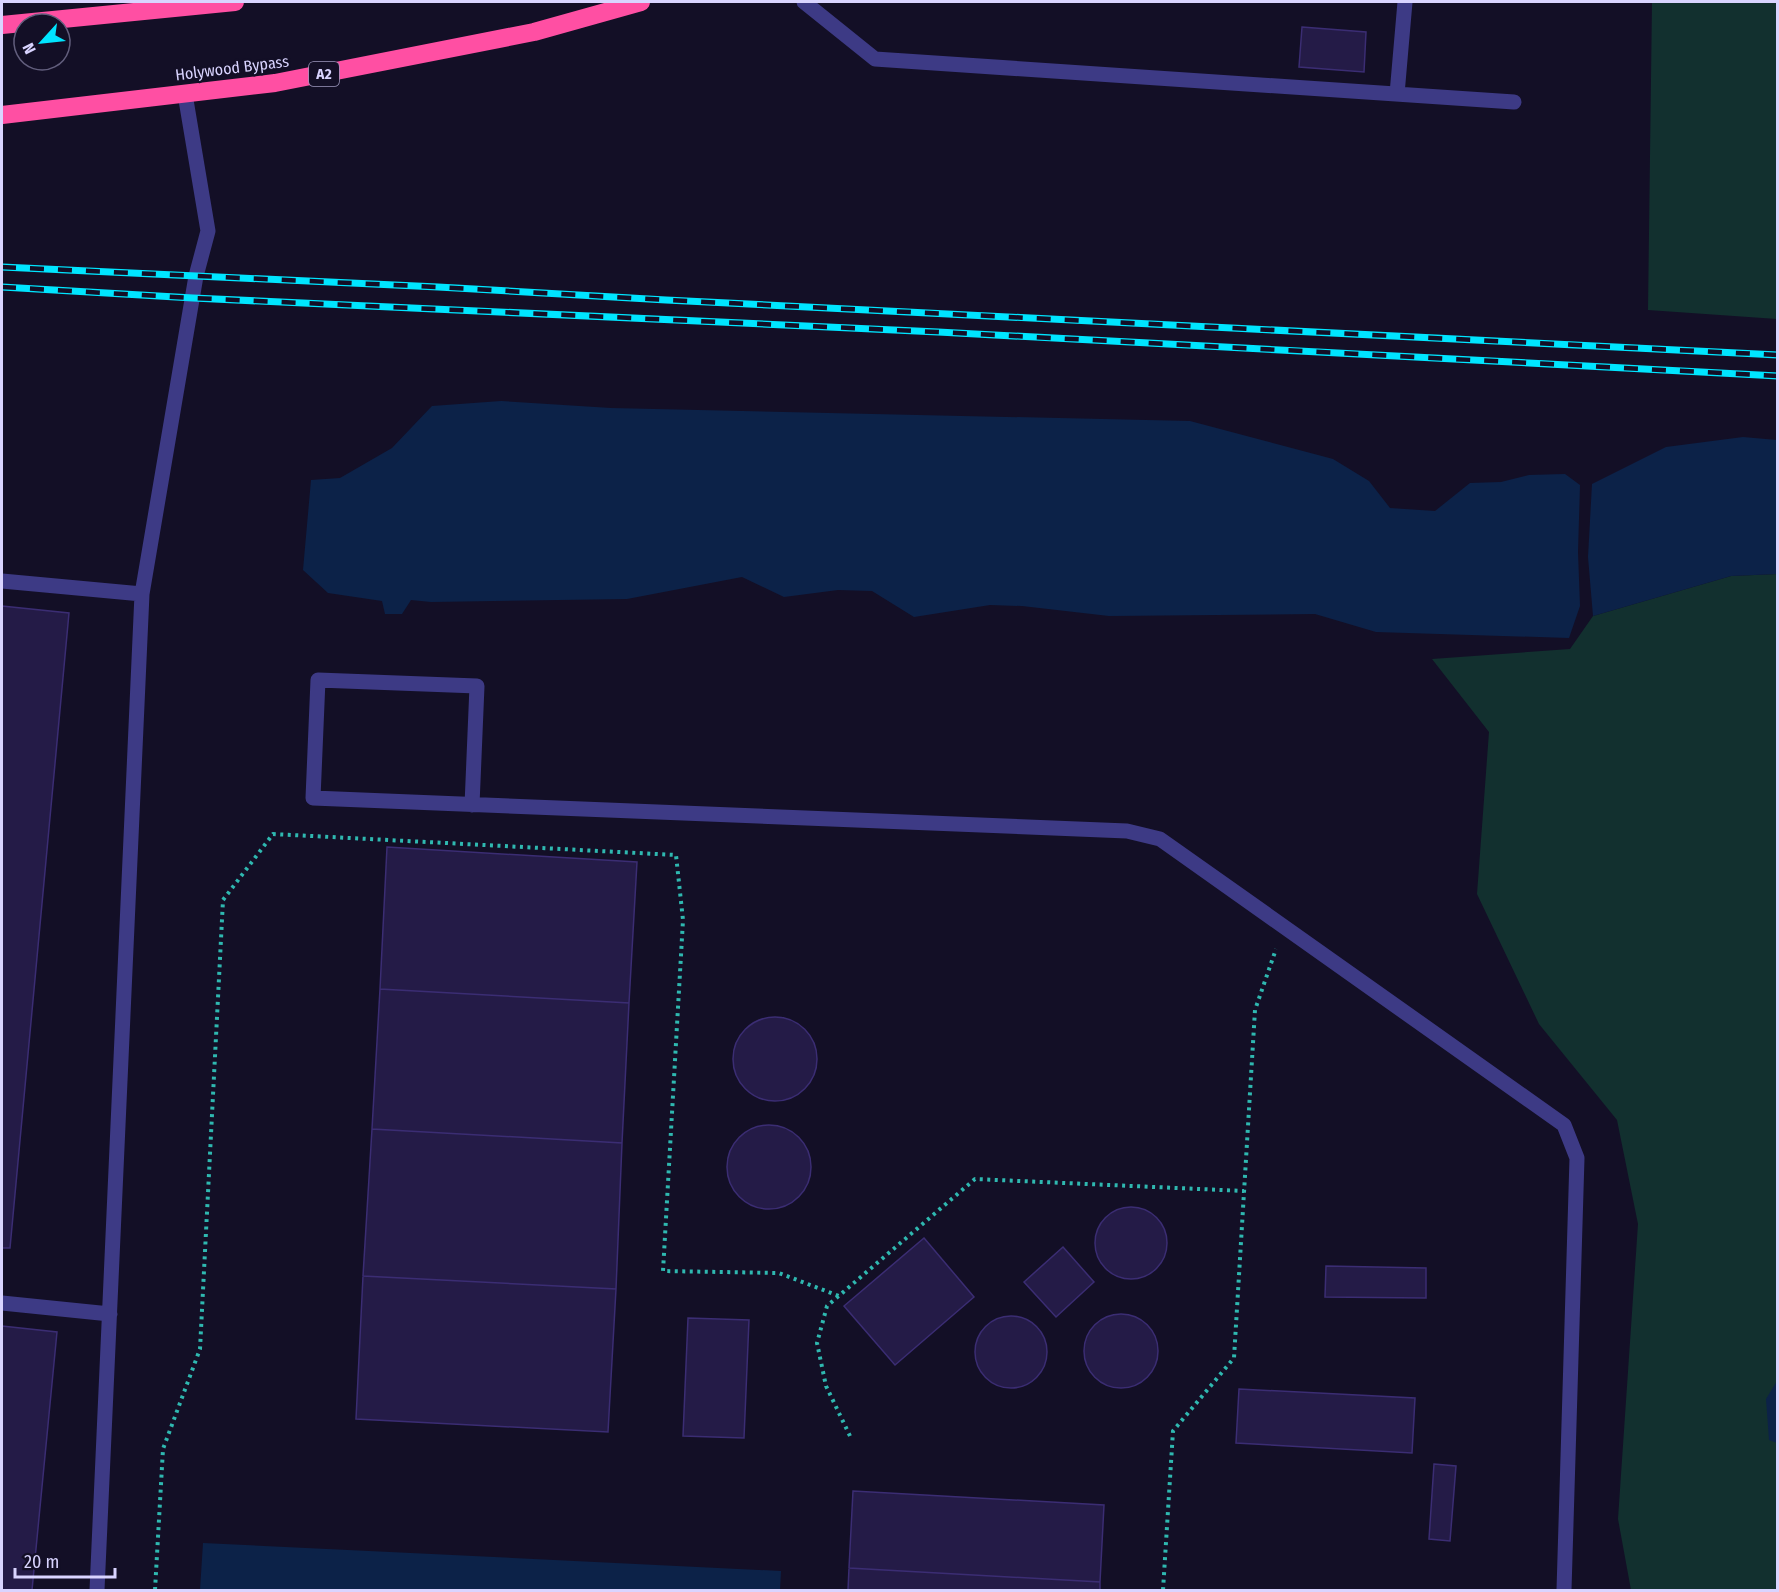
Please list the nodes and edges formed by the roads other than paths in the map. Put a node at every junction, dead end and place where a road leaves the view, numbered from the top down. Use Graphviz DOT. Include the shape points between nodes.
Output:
graph roads {
  1 [pos="235,2"];
  2 [pos="640,2"];
  3 [pos="804,2"];
  4 [pos="1405,2"];
  5 [pos="2,25"];
  6 [pos="184,94"];
  7 [pos="1397,94"];
  8 [pos="1514,102"];
  9 [pos="2,115"];
  10 [pos="2,581"];
  11 [pos="142,594"];
  12 [pos="472,805"];
  13 [pos="2,1303"];
  14 [pos="110,1314"];
  15 [pos="96,1590"];
  16 [pos="1564,1590"];
  1 -- 5 [label="highway"];
  2 -- 6 [label="highway, Holywood Bypass / A2" via="510,36 275,83"];
  3 -- 7 [label="lane" via="876,59"];
  4 -- 7 [label="lane"];
  6 -- 9 [label="highway, Holywood Bypass / A2"];
  6 -- 11 [label="lane" via="208,231 196,276"];
  7 -- 8 [label="lane"];
  10 -- 11 [label="lane"];
  11 -- 14 [label="lane"];
  12 -- 12 [label="lane" via="313,798 318,680 477,686"];
  12 -- 16 [label="lane" via="1127,831 1160,839 1564,1125 1577,1158"];
  13 -- 14 [label="lane"];
  14 -- 15 [label="lane"];
}
